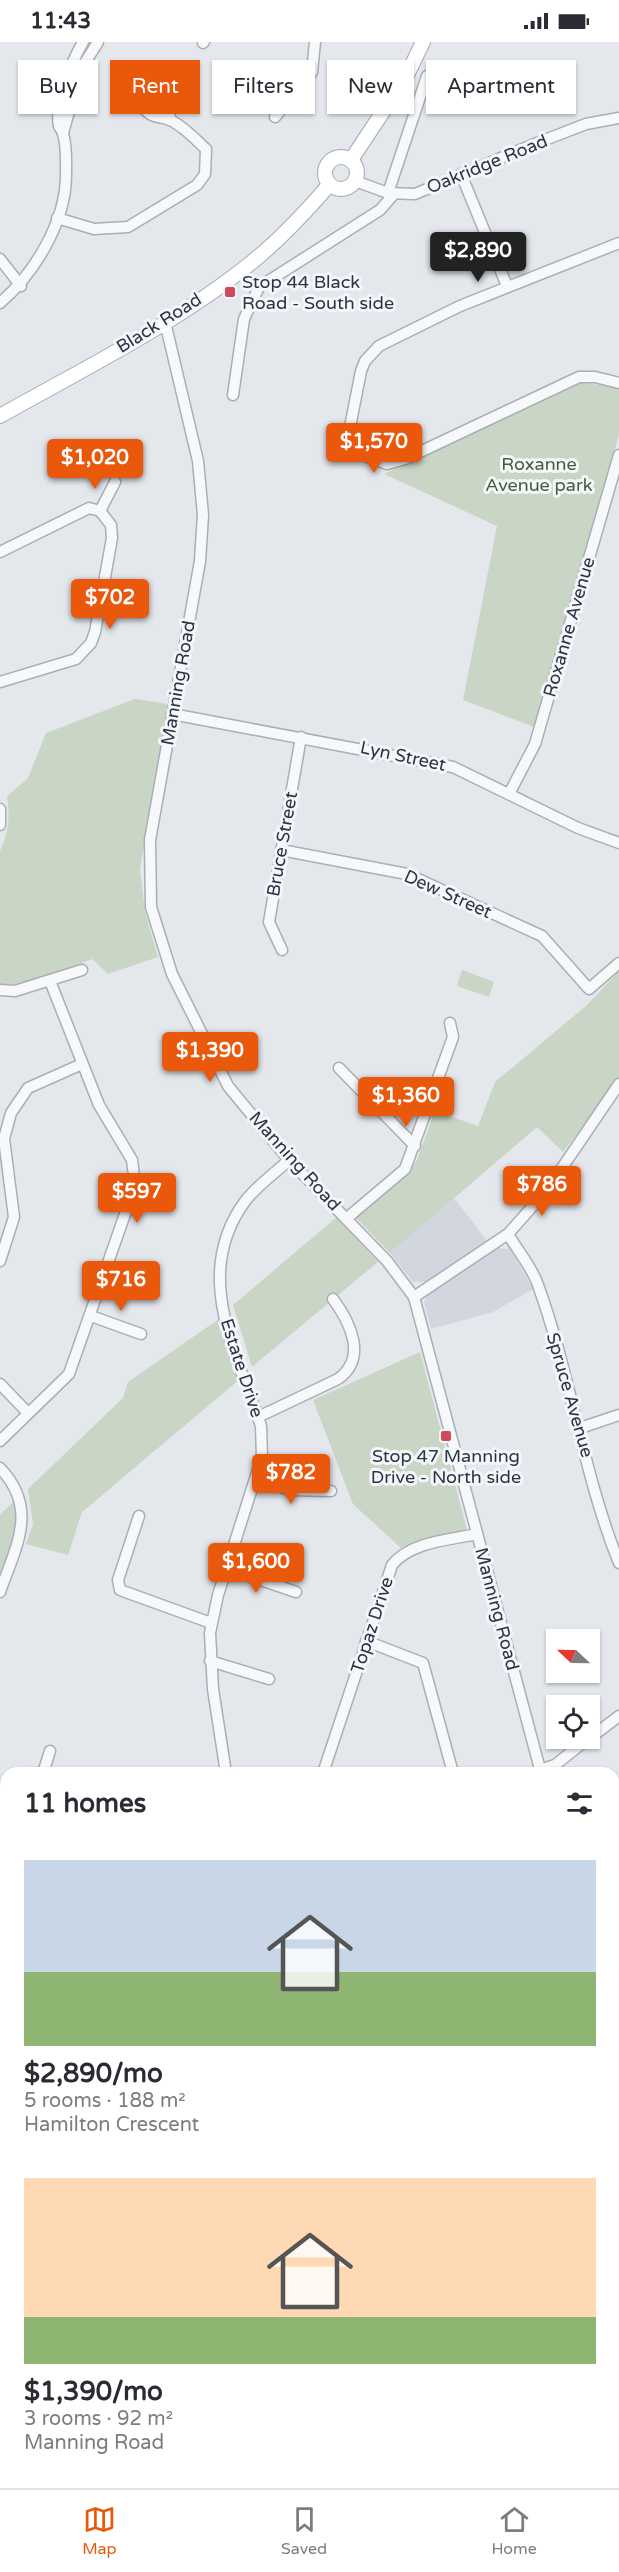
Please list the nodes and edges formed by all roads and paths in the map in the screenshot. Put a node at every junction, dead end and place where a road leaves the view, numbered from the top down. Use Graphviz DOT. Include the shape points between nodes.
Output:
graph roads {
  1 [pos="83,42"];
  2 [pos="98,42"];
  3 [pos="315,42"];
  4 [pos="423,42"];
  5 [pos="426,79"];
  6 [pos="275,117"];
  7 [pos="619,118"];
  8 [pos="171,120"];
  9 [pos="63,133"];
  10 [pos="351,160"];
  11 [pos="461,174"];
  12 [pos="355,181"];
  13 [pos="329,185"];
  14 [pos="391,193"];
  15 [pos="57,218"];
  16 [pos="619,243"];
  17 [pos="0,259"];
  18 [pos="21,286"];
  19 [pos="507,286"];
  20 [pos="0,303"];
  21 [pos="165,322"];
  22 [pos="619,383"];
  23 [pos="233,395"];
  24 [pos="0,416"];
  25 [pos="619,455"];
  26 [pos="115,482"];
  27 [pos="100,511"];
  28 [pos="0,552"];
  29 [pos="0,682"];
  30 [pos="172,714"];
  31 [pos="301,737"];
  32 [pos="509,794"];
  33 [pos="0,809"];
  34 [pos="0,825"];
  35 [pos="619,843"];
  36 [pos="281,850"];
  37 [pos="282,950"];
  38 [pos="619,963"];
  39 [pos="82,970"];
  40 [pos="50,981"];
  41 [pos="0,990"];
  42 [pos="450,1023"];
  43 [pos="81,1064"];
  44 [pos="339,1068"];
  45 [pos="619,1084"];
  46 [pos="415,1146"];
  47 [pos="289,1160"];
  48 [pos="347,1218"];
  49 [pos="508,1234"];
  50 [pos="1,1257"];
  51 [pos="414,1297"];
  52 [pos="333,1299"];
  53 [pos="91,1316"];
  54 [pos="141,1334"];
  55 [pos="0,1384"];
  56 [pos="28,1413"];
  57 [pos="619,1415"];
  58 [pos="258,1417"];
  59 [pos="580,1428"];
  60 [pos="0,1441"];
  61 [pos="0,1468"];
  62 [pos="256,1479"];
  63 [pos="331,1491"];
  64 [pos="139,1516"];
  65 [pos="477,1534"];
  66 [pos="616,1547"];
  67 [pos="619,1563"];
  68 [pos="226,1568"];
  69 [pos="0,1592"];
  70 [pos="296,1592"];
  71 [pos="211,1623"];
  72 [pos="366,1641"];
  73 [pos="210,1661"];
  74 [pos="269,1679"];
  75 [pos="619,1716"];
  76 [pos="600,1730"];
  77 [pos="575,1749"];
  78 [pos="50,1751"];
  79 [pos="45,1767"];
  80 [pos="225,1767"];
  81 [pos="324,1767"];
  82 [pos="451,1767"];
  83 [pos="540,1767"];
  84 [pos="550,1767"];
  1 -- 9 [label="street" via="63,91 59,125"];
  2 -- 9 [label="street" via="81,69"];
  3 -- 6 [label="street" via="312,72"];
  4 -- 10 [label="main road" via="406,77"];
  5 -- 14 [label="street"];
  7 -- 11 [label="street, Oakridge Road" via="586,124"];
  8 -- 15 [label="street" via="206,149 205,174 197,185 128,227 94,228"];
  9 -- 15 [label="street" via="66,178"];
  10 -- 12 [label="main road" via="357,173"];
  10 -- 13 [label="main road" via="340,156 331,159 325,166 324,177"];
  11 -- 14 [label="street, Oakridge Road" via="415,194"];
  11 -- 19 [label="street"];
  12 -- 13 [label="main road" via="339,190"];
  12 -- 14 [label="street, Oakridge Road"];
  13 -- 21 [label="main road, Black Road" via="298,220 247,266"];
  14 -- 23 [label="street" via="380,210 259,287 244,319"];
  15 -- 18 [label="street" via="48,244"];
  16 -- 19 [label="street"];
  17 -- 18 [label="street"];
  18 -- 20 [label="street"];
  19 -- 22 [label="street" via="379,346 365,361 350,427 353,443 365,456 387,464 405,459 579,377"];
  21 -- 24 [label="main road, Black Road"];
  21 -- 30 [label="street, Manning Road" via="198,461 203,514 200,561"];
  25 -- 32 [label="street, Roxanne Avenue" via="535,744"];
  26 -- 27 [label="street"];
  27 -- 28 [label="street" via="89,508"];
  27 -- 29 [label="street" via="111,525 112,538 91,643 76,659"];
  30 -- 31 [label="street, Lyn Street"];
  30 -- 47 [label="street, Manning Road" via="150,840 151,907 172,974 228,1086"];
  31 -- 32 [label="street, Lyn Street" via="453,766"];
  31 -- 36 [label="street, Bruce Street"];
  32 -- 35 [label="street, Lyn Street"];
  33 -- 34 [label="street"];
  36 -- 37 [label="street, Bruce Street" via="269,922"];
  36 -- 38 [label="street, Dew Street" via="407,874 542,936 589,989"];
  39 -- 40 [label="street"];
  40 -- 41 [label="street" via="15,991"];
  40 -- 43 [label="street"];
  42 -- 46 [label="street" via="453,1037"];
  43 -- 50 [label="street" via="28,1088 11,1113 4,1139 15,1217"];
  43 -- 53 [label="street" via="99,1105 126,1147 134,1176 132,1194"];
  44 -- 46 [label="street"];
  45 -- 49 [label="street" via="547,1190"];
  46 -- 48 [label="street" via="405,1169"];
  47 -- 48 [label="street, Manning Road"];
  47 -- 58 [label="street, Estate Drive" via="238,1211 218,1268 224,1316"];
  48 -- 51 [label="street, Manning Road"];
  49 -- 51 [label="street"];
  49 -- 59 [label="street, Spruce Avenue" via="537,1283"];
  51 -- 65 [label="street, Manning Road"];
  52 -- 58 [label="street" via="349,1322 354,1340 348,1370 338,1379"];
  53 -- 54 [label="street"];
  53 -- 56 [label="street" via="69,1374"];
  55 -- 56 [label="street"];
  56 -- 60 [label="street"];
  57 -- 59 [label="street"];
  58 -- 62 [label="street, Estate Drive" via="263,1441"];
  59 -- 66 [label="street, Spruce Avenue"];
  61 -- 69 [label="street" via="13,1482 23,1520"];
  62 -- 63 [label="street" via="290,1490"];
  62 -- 68 [label="street, Estate Drive"];
  64 -- 71 [label="street" via="118,1580 120,1590"];
  65 -- 72 [label="street, Topaz Drive" via="416,1548 397,1558"];
  65 -- 83 [label="street, Manning Road"];
  66 -- 67 [label="street, Spruce Avenue"];
  68 -- 70 [label="street"];
  68 -- 71 [label="street, Estate Drive"];
  71 -- 73 [label="street, Estate Drive"];
  72 -- 81 [label="street, Topaz Drive"];
  72 -- 82 [label="street" via="423,1663"];
  73 -- 74 [label="street"];
  73 -- 80 [label="street, Estate Drive"];
  75 -- 76 [label="street"];
  77 -- 84 [label="street"];
  78 -- 79 [label="street"];
}
